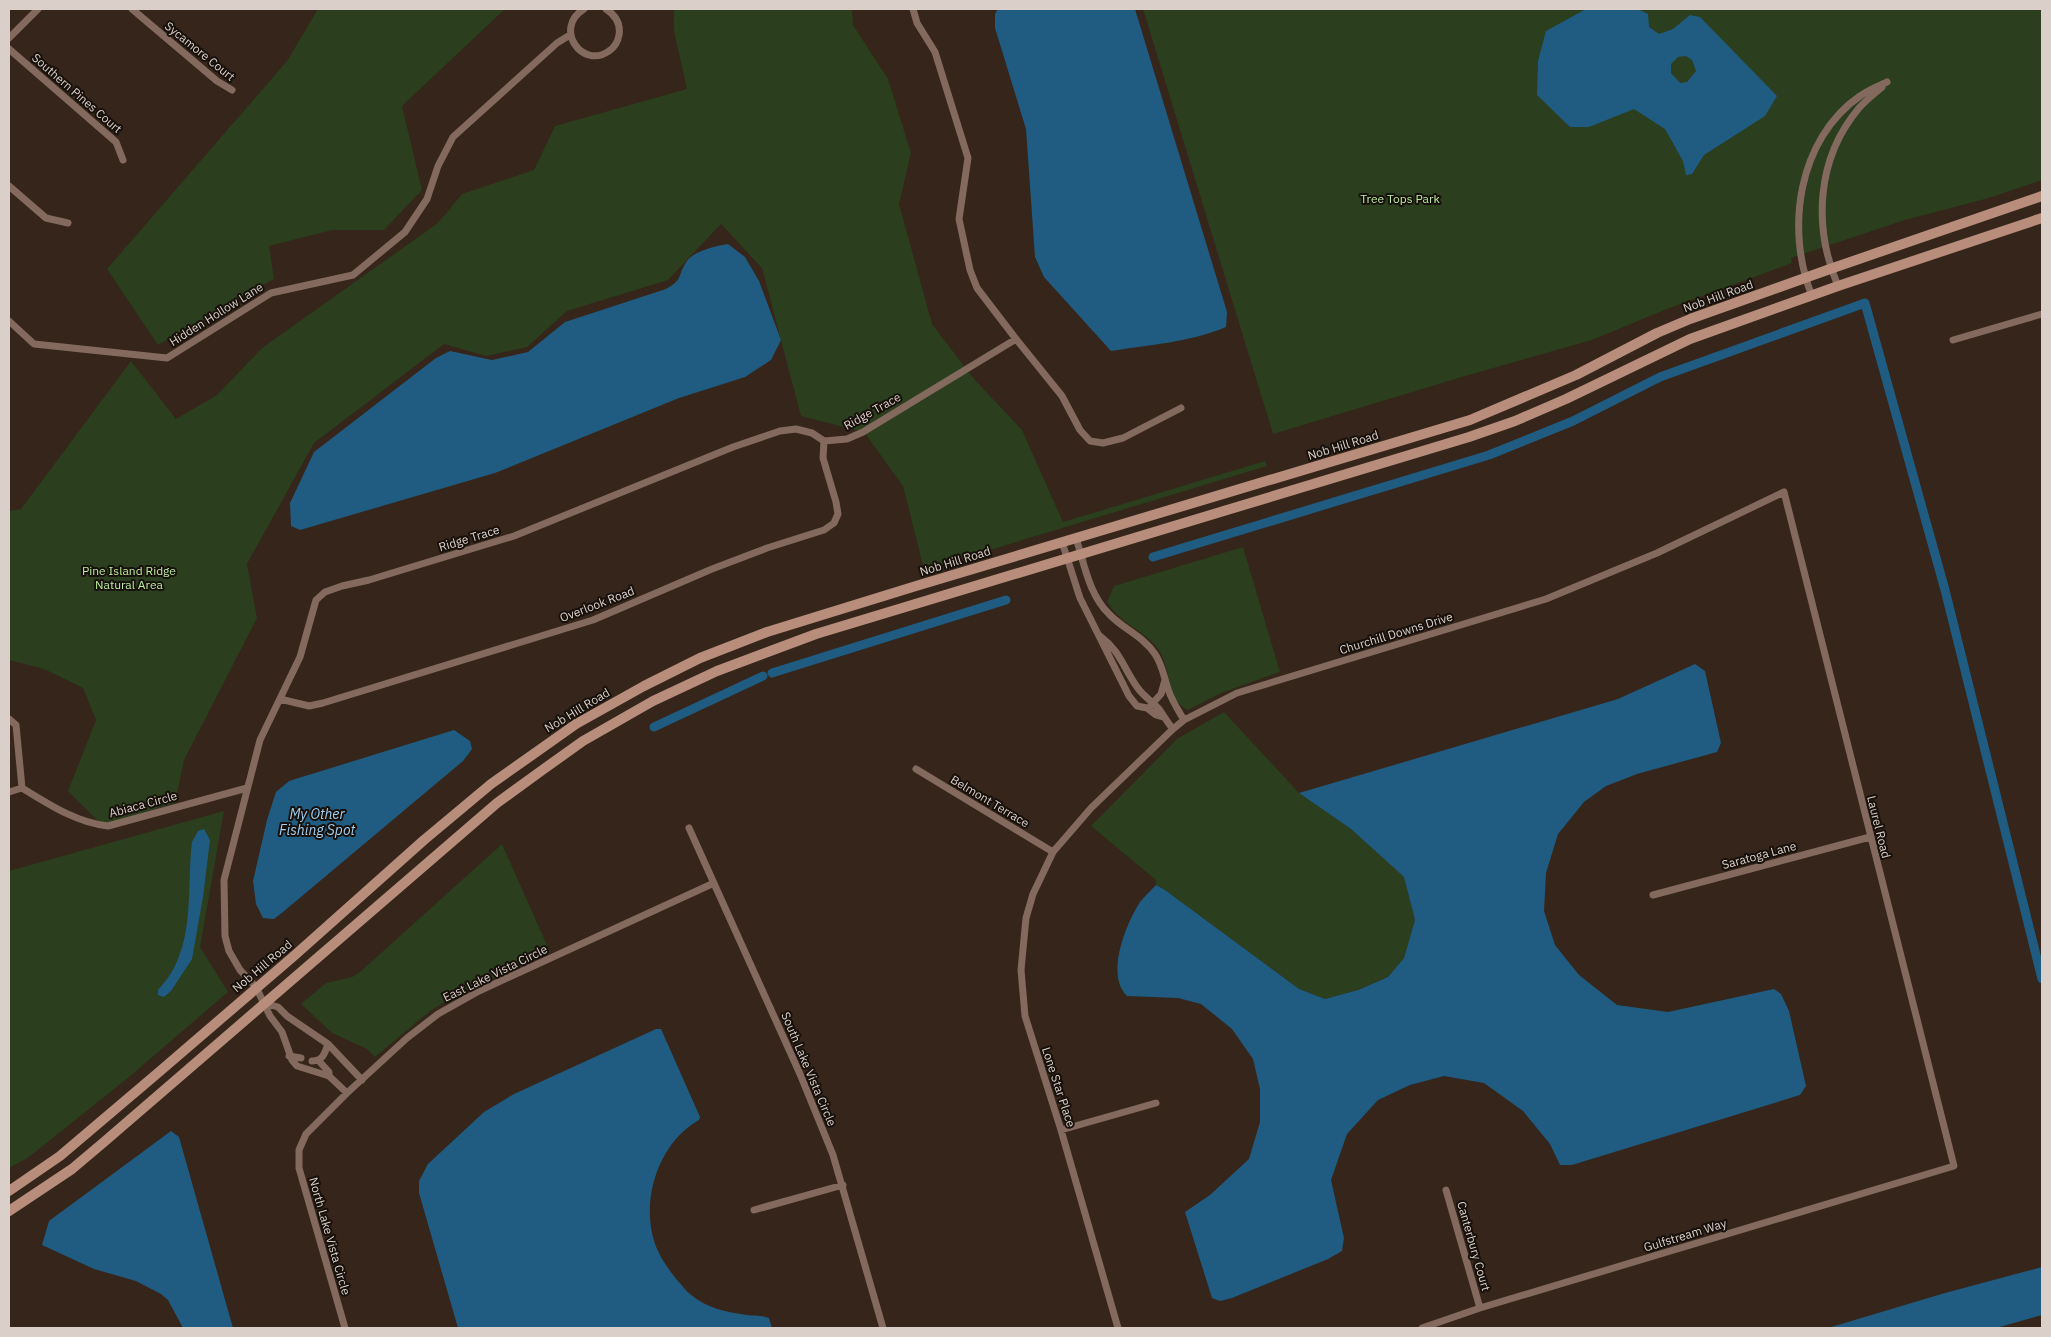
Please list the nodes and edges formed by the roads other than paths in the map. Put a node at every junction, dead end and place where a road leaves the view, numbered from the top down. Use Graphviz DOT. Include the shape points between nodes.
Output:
graph roads {
  1 [pos="38,9"];
  2 [pos="132,9"];
  3 [pos="584,9"];
  4 [pos="606,9"];
  5 [pos="913,9"];
  6 [pos="570,35"];
  7 [pos="9,38"];
  8 [pos="9,49"];
  9 [pos="232,90"];
  10 [pos="123,160"];
  11 [pos="9,186"];
  12 [pos="2042,196"];
  13 [pos="2042,218"];
  14 [pos="68,222"];
  15 [pos="1830,269"];
  16 [pos="1805,278"];
  17 [pos="1838,286"];
  18 [pos="1812,296"];
  19 [pos="2042,314"];
  20 [pos="9,321"];
  21 [pos="1016,340"];
  22 [pos="1953,340"];
  23 [pos="1181,408"];
  24 [pos="824,441"];
  25 [pos="1784,492"];
  26 [pos="1076,538"];
  27 [pos="1062,542"];
  28 [pos="1081,555"];
  29 [pos="1067,559"];
  30 [pos="1100,636"];
  31 [pos="1165,680"];
  32 [pos="280,699"];
  33 [pos="1150,706"];
  34 [pos="9,719"];
  35 [pos="1184,720"];
  36 [pos="1173,729"];
  37 [pos="916,769"];
  38 [pos="22,788"];
  39 [pos="247,788"];
  40 [pos="9,792"];
  41 [pos="689,828"];
  42 [pos="1870,837"];
  43 [pos="1054,852"];
  44 [pos="714,884"];
  45 [pos="1653,895"];
  46 [pos="256,987"];
  47 [pos="264,1003"];
  48 [pos="328,1044"];
  49 [pos="289,1056"];
  50 [pos="301,1058"];
  51 [pos="329,1076"];
  52 [pos="362,1080"];
  53 [pos="347,1093"];
  54 [pos="1156,1103"];
  55 [pos="1061,1130"];
  56 [pos="299,1150"];
  57 [pos="1954,1166"];
  58 [pos="843,1185"];
  59 [pos="1446,1190"];
  60 [pos="9,1191"];
  61 [pos="754,1210"];
  62 [pos="9,1212"];
  63 [pos="1480,1308"];
  64 [pos="345,1328"];
  65 [pos="884,1328"];
  66 [pos="1118,1328"];
  67 [pos="1422,1328"];
  1 -- 7 [label="street"];
  2 -- 9 [label="street, Sycamore Court"];
  3 -- 6 [label="street" via="572,21"];
  4 -- 6 [label="street" via="617,19 619,26 617,42 612,49 604,54 588,55 580,51"];
  5 -- 21 [label="street" via="917,23 935,52 968,158 959,219 970,270 977,288"];
  6 -- 20 [label="street, Hidden Hollow Lane" via="557,43 453,137 438,166 427,199 405,232 353,275 271,293 167,358 34,344"];
  8 -- 10 [label="street, Southern Pines Court" via="116,142"];
  11 -- 14 [label="street" via="46,218"];
  12 -- 15 [label="main road, Nob Hill Road"];
  13 -- 17 [label="main road"];
  15 -- 16 [label="main road, Nob Hill Road"];
  15 -- 16 [label="street" via="1821,205 1824,178 1840,135 1859,108 1887,82 1861,95 1844,109 1828,127 1814,152 1800,207 1798,238"];
  15 -- 17 [label="street"];
  16 -- 18 [label="street"];
  16 -- 26 [label="main road, Nob Hill Road" via="1673,326 1576,375 1470,420"];
  17 -- 18 [label="main road"];
  18 -- 28 [label="main road" via="1690,339 1566,399 1469,438"];
  19 -- 22 [label="street"];
  21 -- 23 [label="street" via="1062,396 1080,430 1090,440 1103,443 1123,438"];
  21 -- 24 [label="street, Ridge Trace" via="863,432 847,439"];
  24 -- 32 [label="street, Ridge Trace" via="812,433 796,429 780,432 733,447 514,536 325,592 316,600 300,657"];
  24 -- 32 [label="street, Overlook Road" via="824,458 838,514 834,523 824,530 767,548 593,620 543,636 323,703 309,706"];
  25 -- 35 [label="street, Churchill Downs Drive" via="1657,552 1546,599 1237,693"];
  25 -- 42 [label="street, Laurel Road"];
  26 -- 27 [label="main road, Nob Hill Road"];
  26 -- 28 [label="street"];
  27 -- 29 [label="street"];
  27 -- 46 [label="main road, Nob Hill Road" via="767,632 700,658 644,686 576,724 491,784"];
  28 -- 29 [label="main road"];
  28 -- 31 [label="street" via="1099,601 1108,614 1152,649"];
  29 -- 30 [label="street" via="1080,598"];
  29 -- 47 [label="main road" via="763,652 620,719 583,741 497,803"];
  30 -- 33 [label="street" via="1112,644"];
  30 -- 33 [label="street" via="1129,696 1137,706"];
  31 -- 33 [label="street" via="1161,694"];
  31 -- 35 [label="street"];
  32 -- 39 [label="street, Ridge Trace" via="260,740"];
  33 -- 36 [label="street"];
  34 -- 38 [label="street" via="16,725"];
  35 -- 36 [label="street, Churchill Downs Drive"];
  36 -- 43 [label="street, Churchill Downs Drive" via="1091,808"];
  37 -- 43 [label="street, Belmont Terrace"];
  38 -- 39 [label="street, Abiaca Circle" via="92,824 108,826"];
  38 -- 40 [label="street"];
  39 -- 46 [label="street, Ridge Trace" via="224,880 225,936 240,970"];
  41 -- 44 [label="street, South Lake Vista Circle"];
  42 -- 45 [label="street, Saratoga Lane"];
  42 -- 57 [label="street, Laurel Road"];
  43 -- 55 [label="street, Lone Star Place" via="1026,918 1021,970 1025,1016"];
  44 -- 52 [label="street, East Lake Vista Circle" via="479,991 438,1014"];
  44 -- 58 [label="street, South Lake Vista Circle" via="800,1074"];
  46 -- 47 [label="street, Ridge Trace"];
  46 -- 60 [label="main road, Nob Hill Road" via="60,1156"];
  47 -- 48 [label="street" via="278,1007"];
  47 -- 49 [label="street, Ridge Trace" via="282,1032"];
  47 -- 62 [label="main road" via="72,1169"];
  48 -- 51 [label="street" via="324,1056 315,1061 329,1072"];
  48 -- 52 [label="street"];
  49 -- 50 [label="street"];
  49 -- 51 [label="street" via="297,1066"];
  51 -- 53 [label="street"];
  52 -- 53 [label="street, East Lake Vista Circle"];
  53 -- 56 [label="street, East Lake Vista Circle" via="306,1134"];
  54 -- 55 [label="street"];
  55 -- 66 [label="street, Lone Star Place"];
  56 -- 64 [label="street, North Lake Vista Circle" via="299,1168"];
  57 -- 63 [label="street, Gulfstream Way"];
  58 -- 61 [label="street"];
  58 -- 65 [label="street, South Lake Vista Circle"];
  59 -- 63 [label="street, Canterbury Court"];
  63 -- 67 [label="street, Gulfstream Way"];
}
